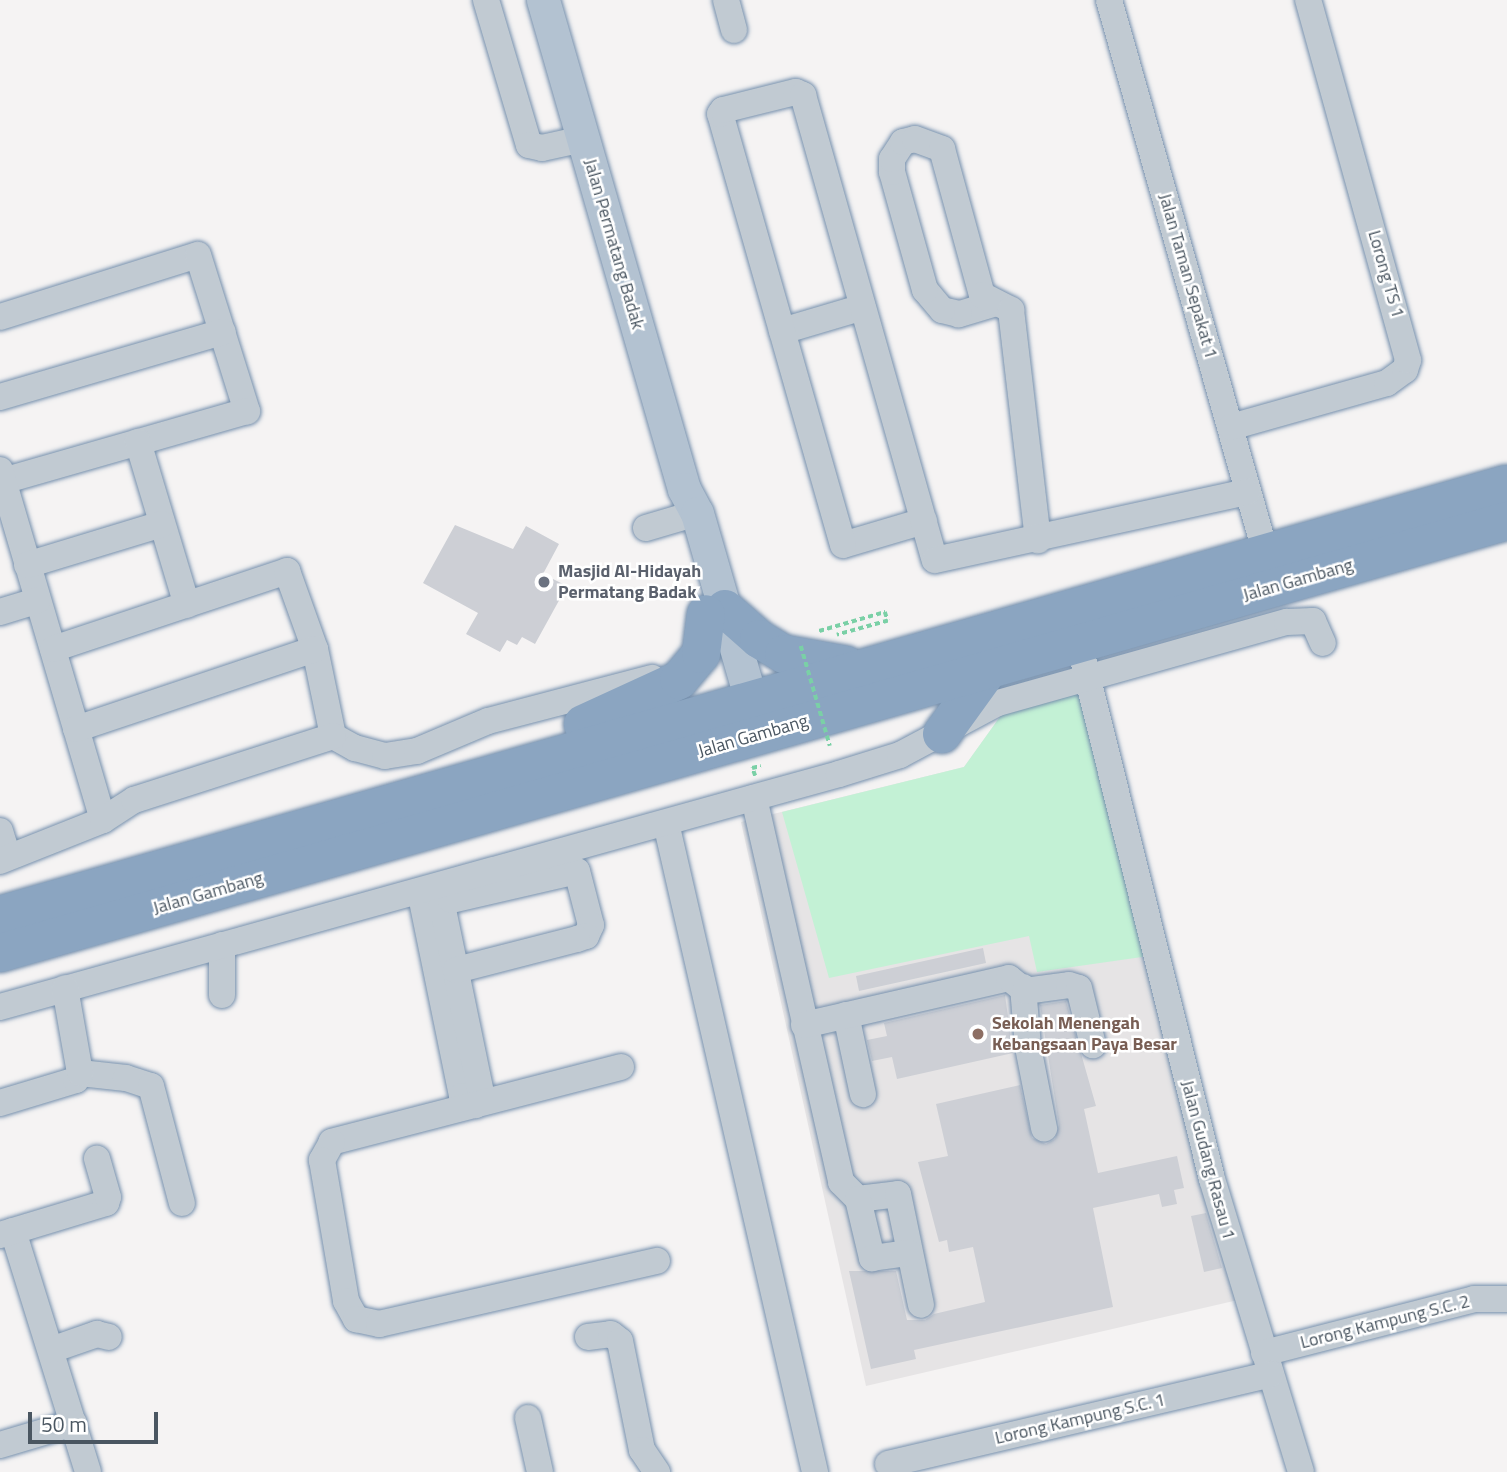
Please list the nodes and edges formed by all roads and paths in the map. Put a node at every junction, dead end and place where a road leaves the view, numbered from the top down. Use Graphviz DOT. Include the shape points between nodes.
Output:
graph roads {
  1 [pos="486,0"];
  2 [pos="543,0"];
  3 [pos="726,0"];
  4 [pos="1109,0"];
  5 [pos="1308,0"];
  6 [pos="734,30"];
  7 [pos="583,139"];
  8 [pos="996,303"];
  9 [pos="863,307"];
  10 [pos="0,317"];
  11 [pos="782,331"];
  12 [pos="223,332"];
  13 [pos="0,397"];
  14 [pos="1231,427"];
  15 [pos="138,442"];
  16 [pos="2,475"];
  17 [pos="1507,484"];
  18 [pos="1248,492"];
  19 [pos="688,506"];
  20 [pos="1507,521"];
  21 [pos="924,522"];
  22 [pos="162,524"];
  23 [pos="646,528"];
  24 [pos="1038,540"];
  25 [pos="1265,551"];
  26 [pos="27,565"];
  27 [pos="37,601"];
  28 [pos="187,605"];
  29 [pos="716,611"];
  30 [pos="0,612"];
  31 [pos="807,635"];
  32 [pos="826,639"];
  33 [pos="1079,641"];
  34 [pos="814,642"];
  35 [pos="1323,643"];
  36 [pos="53,649"];
  37 [pos="315,649"];
  38 [pos="694,667"];
  39 [pos="860,667"];
  40 [pos="989,669"];
  41 [pos="1088,678"];
  42 [pos="740,700"];
  43 [pos="76,729"];
  44 [pos="942,734"];
  45 [pos="333,736"];
  46 [pos="755,746"];
  47 [pos="817,750"];
  48 [pos="768,773"];
  49 [pos="420,792"];
  50 [pos="754,798"];
  51 [pos="103,820"];
  52 [pos="666,823"];
  53 [pos="0,831"];
  54 [pos="4,859"];
  55 [pos="433,893"];
  56 [pos="0,915"];
  57 [pos="222,945"];
  58 [pos="0,953"];
  59 [pos="456,970"];
  60 [pos="1023,987"];
  61 [pos="65,988"];
  62 [pos="222,995"];
  63 [pos="0,1007"];
  64 [pos="846,1015"];
  65 [pos="804,1025"];
  66 [pos="1093,1045"];
  67 [pos="621,1067"];
  68 [pos="80,1073"];
  69 [pos="863,1094"];
  70 [pos="0,1103"];
  71 [pos="475,1105"];
  72 [pos="1044,1128"];
  73 [pos="97,1159"];
  74 [pos="859,1199"];
  75 [pos="181,1203"];
  76 [pos="7,1233"];
  77 [pos="909,1253"];
  78 [pos="657,1262"];
  79 [pos="1507,1299"];
  80 [pos="921,1305"];
  81 [pos="588,1336"];
  82 [pos="109,1337"];
  83 [pos="51,1350"];
  84 [pos="1268,1363"];
  85 [pos="528,1418"];
  86 [pos="74,1423"];
  87 [pos="0,1445"];
  88 [pos="888,1464"];
  89 [pos="88,1472"];
  90 [pos="540,1472"];
  91 [pos="657,1472"];
  92 [pos="815,1472"];
  93 [pos="1301,1472"];
  1 -- 7 [label="street" via="529,145 542,148"];
  2 -- 7 [label="main road, Jalan Permatang Badak"];
  3 -- 6 [label="street"];
  4 -- 14 [label="street, Jalan Taman Sepakat 1"];
  5 -- 14 [label="street, Lorong TS 1" via="1408,360 1405,370 1387,383"];
  7 -- 19 [label="main road, Jalan Permatang Badak"];
  8 -- 8 [label="street" via="982,295 942,149 915,139 903,142 892,159 892,172 925,290 942,310 959,314"];
  8 -- 24 [label="street" via="1011,310"];
  9 -- 11 [label="street"];
  9 -- 11 [label="street" via="803,95 796,92 720,114"];
  9 -- 21 [label="street"];
  10 -- 12 [label="street" via="200,256"];
  11 -- 21 [label="street" via="843,545"];
  12 -- 13 [label="street"];
  12 -- 15 [label="street" via="247,411"];
  14 -- 18 [label="street, Jalan Taman Sepakat 1"];
  15 -- 16 [label="street"];
  15 -- 22 [label="street"];
  16 -- 26 [label="street"];
  17 -- 25 [label="highway, Jalan Gambang"];
  18 -- 24 [label="street"];
  18 -- 25 [label="street, Jalan Taman Sepakat 1"];
  19 -- 23 [label="street"];
  19 -- 29 [label="main road, Jalan Permatang Badak"];
  20 -- 33 [label="highway, Jalan Gambang"];
  21 -- 24 [label="street" via="933,556 940,562"];
  22 -- 26 [label="street"];
  22 -- 28 [label="street"];
  25 -- 39 [label="highway, Jalan Gambang"];
  26 -- 27 [label="street"];
  27 -- 30 [label="street"];
  27 -- 36 [label="street"];
  28 -- 36 [label="street"];
  28 -- 37 [label="street" via="289,572"];
  29 -- 38 [label="highway"];
  29 -- 39 [label="highway" via="784,654"];
  29 -- 42 [label="main road, Jalan Permatang Badak"];
  31 -- 32 [label="path" via="886,612 888,621"];
  33 -- 40 [label="highway, Jalan Gambang"];
  33 -- 41 [label="street, Jalan Gudang Rasau 1"];
  34 -- 47 [label="path, bridge" via="801,646 830,746"];
  35 -- 41 [label="street" via="1313,621 1287,622"];
  36 -- 43 [label="street"];
  37 -- 43 [label="street"];
  37 -- 45 [label="street"];
  38 -- 45 [label="street" via="488,721 400,755 370,753"];
  38 -- 49 [label="highway" via="664,690"];
  39 -- 42 [label="highway, Jalan Gambang"];
  40 -- 44 [label="highway"];
  40 -- 46 [label="highway, Jalan Gambang"];
  41 -- 44 [label="street" via="998,703"];
  41 -- 84 [label="street, Jalan Gudang Rasau 1" via="1212,1180"];
  42 -- 46 [label="main road, Jalan Permatang Badak"];
  42 -- 49 [label="highway, Jalan Gambang"];
  43 -- 51 [label="street"];
  44 -- 50 [label="street" via="900,755"];
  45 -- 51 [label="street" via="134,800"];
  46 -- 48 [label="path" via="755,777"];
  46 -- 58 [label="highway, Jalan Gambang"];
  49 -- 56 [label="highway, Jalan Gambang"];
  50 -- 52 [label="street"];
  50 -- 65 [label="street"];
  51 -- 54 [label="street"];
  52 -- 55 [label="street"];
  52 -- 92 [label="street"];
  53 -- 54 [label="street"];
  55 -- 57 [label="street"];
  55 -- 59 [label="street"];
  55 -- 59 [label="street" via="577,871 582,879 590,925 586,936"];
  55 -- 71 [label="street" via="462,1096"];
  57 -- 61 [label="street"];
  57 -- 62 [label="street"];
  59 -- 71 [label="street" via="481,1093"];
  60 -- 64 [label="street" via="1009,978"];
  60 -- 66 [label="street" via="1031,991 1069,985 1079,988"];
  60 -- 72 [label="street"];
  61 -- 63 [label="street"];
  61 -- 68 [label="street"];
  64 -- 65 [label="street"];
  64 -- 69 [label="street"];
  65 -- 74 [label="street" via="841,1182"];
  67 -- 71 [label="street"];
  68 -- 70 [label="street" via="76,1080"];
  68 -- 75 [label="street" via="151,1086"];
  71 -- 78 [label="street" via="332,1142 323,1152 346,1301 356,1319 379,1324"];
  73 -- 76 [label="street" via="106,1203"];
  74 -- 77 [label="street" via="872,1258"];
  74 -- 77 [label="street" via="898,1194"];
  76 -- 83 [label="street"];
  77 -- 80 [label="street"];
  79 -- 84 [label="street, Lorong Kampung S.C. 2" via="1474,1299"];
  81 -- 91 [label="street" via="611,1334 620,1341 642,1450"];
  82 -- 83 [label="street" via="97,1334"];
  83 -- 86 [label="street"];
  84 -- 88 [label="street, Lorong Kampung S.C. 1"];
  84 -- 93 [label="street, Jalan Gudang Rasau 1"];
  85 -- 90 [label="street"];
  86 -- 87 [label="street"];
  86 -- 89 [label="street"];
}
